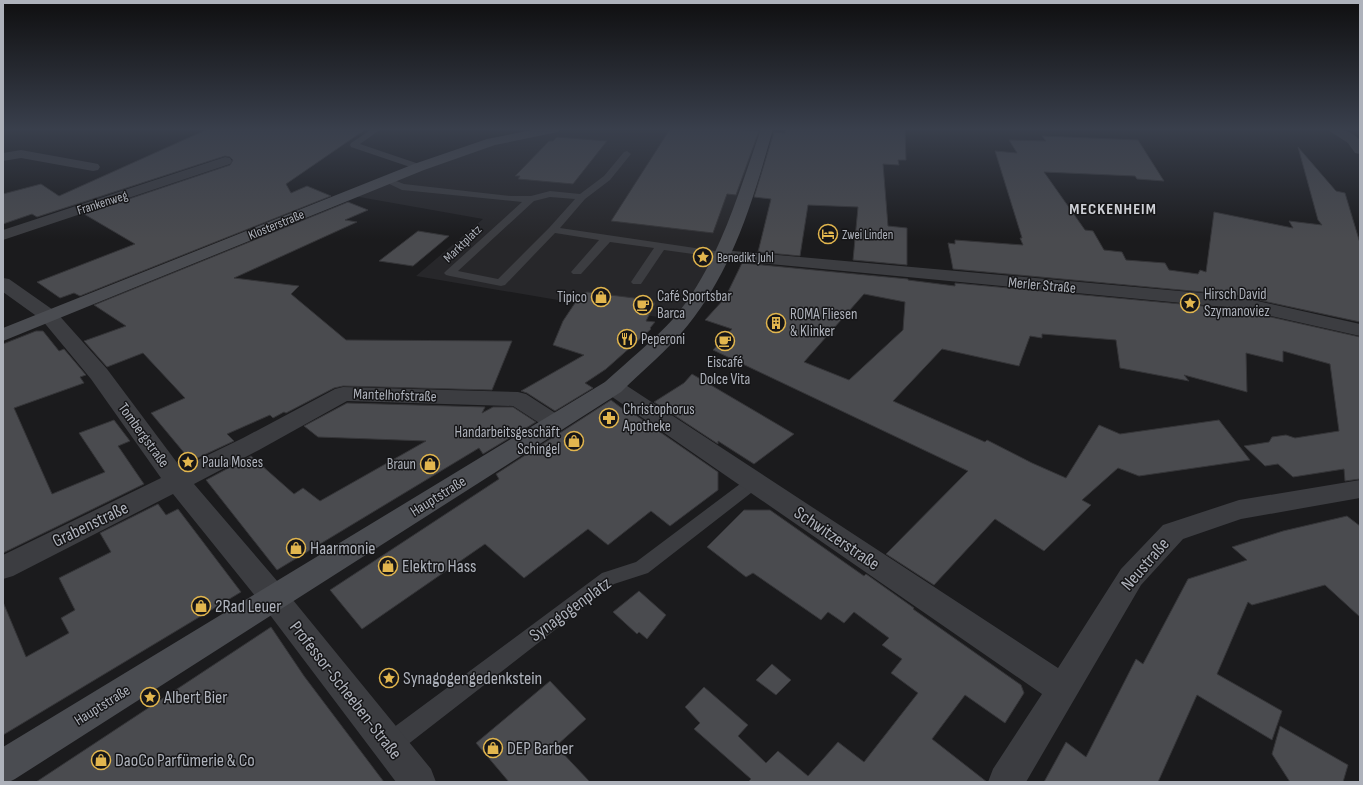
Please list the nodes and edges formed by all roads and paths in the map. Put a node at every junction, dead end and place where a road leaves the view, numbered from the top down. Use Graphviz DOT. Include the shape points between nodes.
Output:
graph roads {
  1 [pos="85,166"];
  2 [pos="211,166"];
  3 [pos="415,166"];
  4 [pos="423,166"];
  5 [pos="617,166"];
  6 [pos="757,166"];
  7 [pos="93,167"];
  8 [pos="419,167"];
  9 [pos="386,180"];
  10 [pos="582,197"];
  11 [pos="531,198"];
  12 [pos="552,230"];
  13 [pos="3,235"];
  14 [pos="607,238"];
  15 [pos="661,246"];
  16 [pos="722,255"];
  17 [pos="576,272"];
  18 [pos="636,282"];
  19 [pos="3,283"];
  20 [pos="49,316"];
  21 [pos="1360,330"];
  22 [pos="3,335"];
  23 [pos="613,387"];
  24 [pos="554,423"];
  25 [pos="177,481"];
  26 [pos="754,482"];
  27 [pos="1360,489"];
  28 [pos="3,568"];
  29 [pos="274,598"];
  30 [pos="1062,689"];
  31 [pos="390,744"];
  32 [pos="3,767"];
  33 [pos="418,782"];
  34 [pos="1006,782"];
  1 -- 7 [label="street"];
  2 -- 13 [label="street, Frankenweg"];
  3 -- 8 [label="lane"];
  4 -- 8 [label="main road, Klosterstraße"];
  5 -- 10 [label="lane, Marktplatz" via="607,178"];
  6 -- 16 [label="main road, Hauptstraße"];
  8 -- 9 [label="main road, Klosterstraße"];
  9 -- 11 [label="lane" via="402,187 495,197"];
  9 -- 20 [label="main road, Klosterstraße"];
  10 -- 11 [label="lane" via="550,194"];
  10 -- 12 [label="lane, Marktplatz"];
  11 -- 12 [label="lane, Marktplatz" via="450,273 501,283"];
  12 -- 14 [label="lane"];
  14 -- 15 [label="lane"];
  14 -- 17 [label="lane"];
  15 -- 16 [label="lane"];
  15 -- 18 [label="lane"];
  16 -- 21 [label="street, Merler Straße" via="1235,302"];
  16 -- 23 [label="main road, Hauptstraße" via="705,288 681,321"];
  19 -- 20 [label="street, Tombergstraße"];
  20 -- 22 [label="main road, Klosterstraße"];
  20 -- 25 [label="street, Tombergstraße" via="99,374"];
  23 -- 24 [label="main road, Hauptstraße"];
  23 -- 26 [label="street, Schwitzerstraße"];
  24 -- 25 [label="street, Mantelhofstraße" via="518,399 342,394"];
  24 -- 29 [label="main road, Hauptstraße"];
  25 -- 28 [label="street, Grabenstraße"];
  25 -- 29 [label="street, Tombergstraße"];
  26 -- 30 [label="street, Schwitzerstraße"];
  26 -- 31 [label="lane, Synagogenplatz" via="642,568 608,578"];
  27 -- 30 [label="street, Neustraße" via="1239,510 1174,532 1131,577"];
  29 -- 31 [label="street, Professor-Scheeben-Straße"];
  29 -- 32 [label="main road, Hauptstraße"];
  30 -- 34 [label="street, Neustraße"];
  31 -- 33 [label="street, Professor-Scheeben-Straße"];
}
